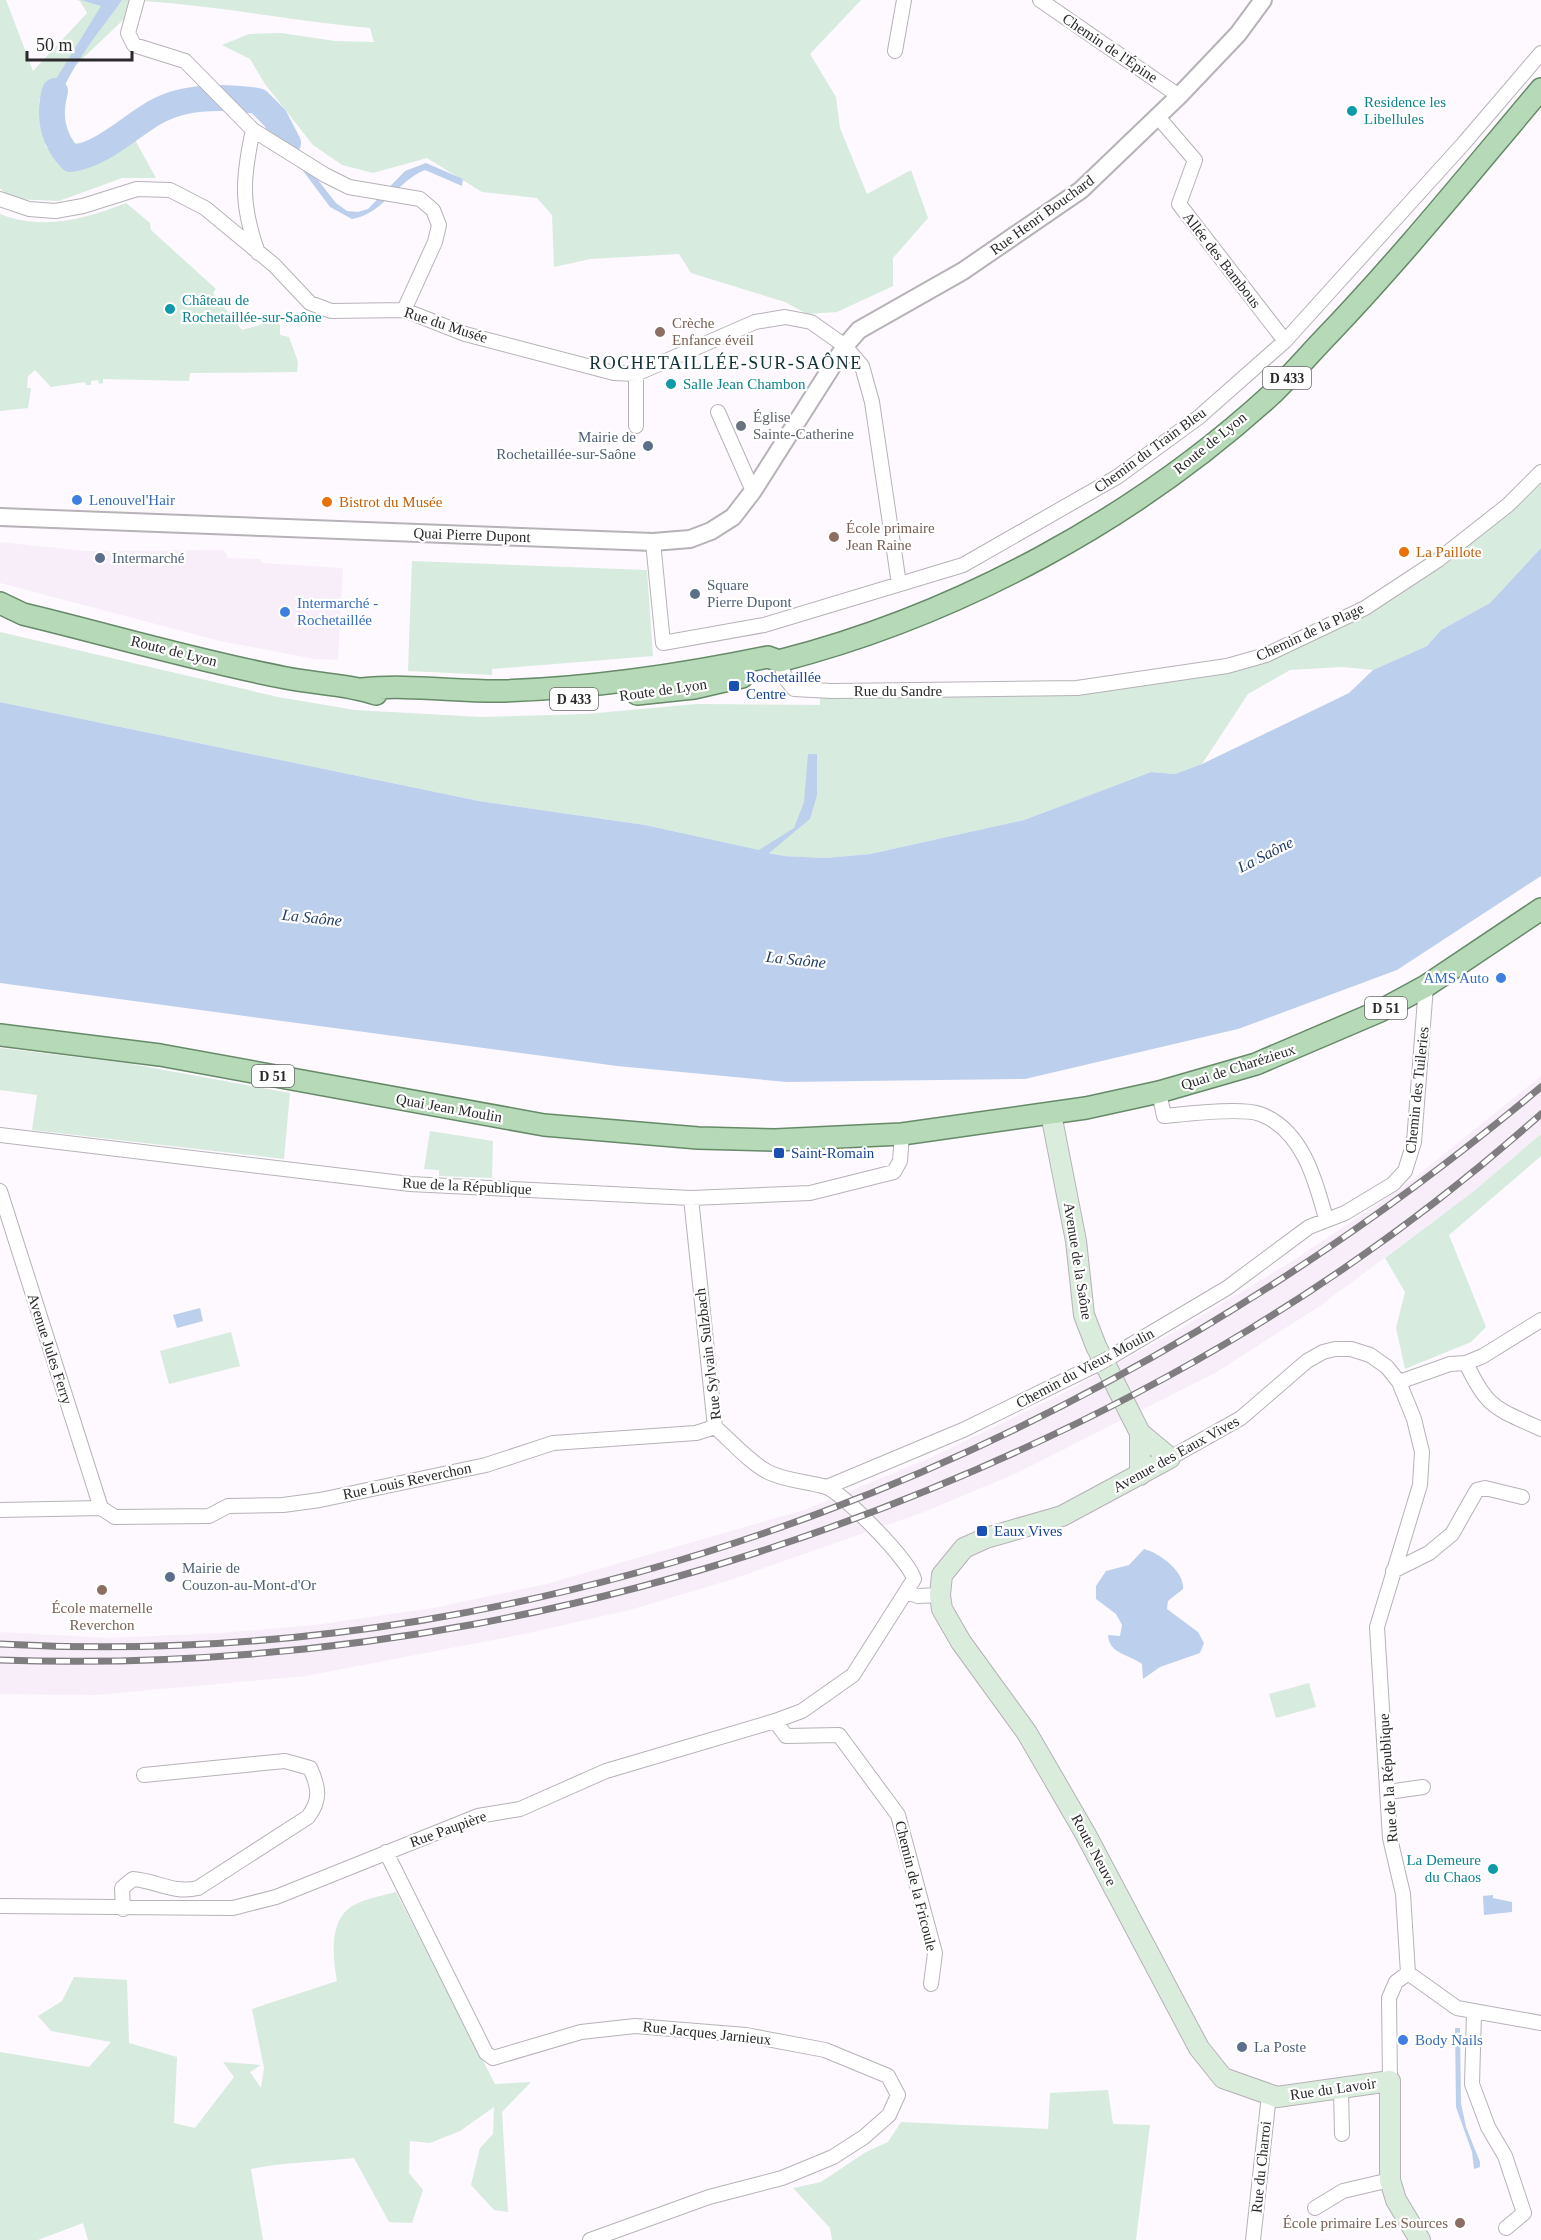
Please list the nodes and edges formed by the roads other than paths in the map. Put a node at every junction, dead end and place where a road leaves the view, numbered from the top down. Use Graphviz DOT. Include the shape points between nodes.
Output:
graph roads {
  1 [pos="136,0"];
  2 [pos="904,0"];
  3 [pos="1040,0"];
  4 [pos="1263,0"];
  5 [pos="895,51"];
  6 [pos="1541,53"];
  7 [pos="1541,89"];
  8 [pos="1179,96"];
  9 [pos="1158,117"];
  10 [pos="253,130"];
  11 [pos="0,200"];
  12 [pos="259,255"];
  13 [pos="404,310"];
  14 [pos="1285,341"];
  15 [pos="844,346"];
  16 [pos="636,374"];
  17 [pos="718,412"];
  18 [pos="636,426"];
  19 [pos="1541,472"];
  20 [pos="753,491"];
  21 [pos="0,517"];
  22 [pos="653,542"];
  23 [pos="899,584"];
  24 [pos="0,603"];
  25 [pos="0,614"];
  26 [pos="23,614"];
  27 [pos="779,661"];
  28 [pos="1035,690"];
  29 [pos="1541,909"];
  30 [pos="1426,986"];
  31 [pos="0,1035"];
  32 [pos="1160,1092"];
  33 [pos="1051,1114"];
  34 [pos="902,1134"];
  35 [pos="0,1135"];
  36 [pos="0,1191"];
  37 [pos="691,1198"];
  38 [pos="1326,1219"];
  39 [pos="1541,1320"];
  40 [pos="1466,1363"];
  41 [pos="1400,1382"];
  42 [pos="715,1427"];
  43 [pos="1541,1429"];
  44 [pos="1140,1433"];
  45 [pos="1170,1458"];
  46 [pos="1140,1475"];
  47 [pos="827,1487"];
  48 [pos="1522,1497"];
  49 [pos="101,1508"];
  50 [pos="0,1510"];
  51 [pos="1393,1571"];
  52 [pos="942,1575"];
  53 [pos="914,1579"];
  54 [pos="906,1592"];
  55 [pos="940,1595"];
  56 [pos="775,1721"];
  57 [pos="144,1775"];
  58 [pos="1423,1787"];
  59 [pos="1388,1792"];
  60 [pos="386,1852"];
  61 [pos="0,1906"];
  62 [pos="123,1909"];
  63 [pos="1408,1973"];
  64 [pos="931,1984"];
  65 [pos="1474,2013"];
  66 [pos="1541,2024"];
  67 [pos="1390,2081"];
  68 [pos="1341,2089"];
  69 [pos="1273,2096"];
  70 [pos="1342,2134"];
  71 [pos="1390,2180"];
  72 [pos="1315,2208"];
  73 [pos="1506,2228"];
  74 [pos="590,2240"];
  75 [pos="1253,2240"];
  76 [pos="1420,2240"];
  1 -- 10 [label="street" via="128,33 134,45 185,61"];
  2 -- 5 [label="street"];
  3 -- 8 [label="street, Chemin de l'Épine"];
  4 -- 8 [label="street, Rue Henri Bouchard" via="1238,34"];
  6 -- 14 [label="street, Chemin du Train Bleu"];
  7 -- 27 [label="main road, Route de Lyon / D 433" via="1371,291 1273,393 1189,461 1119,513 971,594 886,628"];
  8 -- 9 [label="street, Rue Henri Bouchard"];
  9 -- 14 [label="street, Allée des Bambous" via="1195,160 1179,204"];
  9 -- 15 [label="street, Rue Henri Bouchard" via="1082,190 963,271 859,330"];
  10 -- 12 [label="street" via="243,185 247,221"];
  10 -- 13 [label="street" via="349,187 420,199 433,210 439,225 435,242"];
  11 -- 12 [label="street, Rue du Musée" via="29,209 55,211 137,189 170,190 205,208"];
  12 -- 13 [label="street, Rue du Musée" via="310,303 332,311"];
  13 -- 16 [label="street, Rue du Musée" via="465,334 614,373"];
  14 -- 23 [label="street, Chemin du Train Bleu" via="1199,417 1117,477 981,556"];
  15 -- 16 [label="street, Rue du Musée" via="811,322 785,317 755,322"];
  15 -- 20 [label="street, Quai Pierre Dupont"];
  15 -- 23 [label="street" via="862,366 872,402"];
  16 -- 18 [label="street"];
  17 -- 20 [label="street"];
  19 -- 28 [label="street, Chemin de la Plage" via="1508,505 1438,560 1365,608 1266,655 1227,666 1077,688"];
  20 -- 22 [label="street, Quai Pierre Dupont" via="733,517 711,531 676,542"];
  21 -- 22 [label="street, Quai Pierre Dupont"];
  22 -- 23 [label="street, Chemin du Train Bleu" via="663,643 764,625"];
  24 -- 26 [label="main road, Route de Lyon / D 433"];
  25 -- 26 [label="main road, Route de Lyon / D 433"];
  26 -- 27 [label="main road, Route de Lyon / D 433" via="286,678 362,689 389,686 527,690 649,679 768,657"];
  27 -- 28 [label="street, Rue du Sandre" via="786,679 799,690"];
  29 -- 30 [label="main road, Quai de Charézieux / D 51"];
  30 -- 32 [label="main road, Quai de Charézieux / D 51" via="1380,1011 1256,1064"];
  30 -- 38 [label="street, Chemin des Tuileries" via="1411,1158 1393,1184 1345,1213"];
  31 -- 34 [label="main road, Quai Jean Moulin / D 51" via="160,1055 544,1125 698,1138 776,1140"];
  32 -- 33 [label="main road, Quai de Charézieux / D 51"];
  32 -- 38 [label="street" via="1164,1116 1208,1111 1260,1113 1287,1131 1306,1158"];
  33 -- 34 [label="main road, Quai de Charézieux / D 51"];
  33 -- 44 [label="main road, Avenue de la Saône" via="1076,1241 1084,1315"];
  34 -- 37 [label="street, Rue de la République" via="900,1161 894,1172 810,1192"];
  35 -- 37 [label="street, Rue de la République" via="410,1184"];
  36 -- 49 [label="street, Avenue Jules Ferry"];
  37 -- 42 [label="street, Rue Sylvain Sulzbach"];
  38 -- 47 [label="street, Chemin du Vieux Moulin, bridge" via="1309,1227 1212,1298 1096,1365 963,1430"];
  39 -- 40 [label="street"];
  40 -- 41 [label="street" via="1450,1364"];
  40 -- 43 [label="street" via="1478,1389 1492,1406"];
  41 -- 45 [label="street, Avenue des Eaux Vives" via="1370,1354 1351,1349 1323,1352 1307,1361 1241,1419"];
  41 -- 51 [label="street, Rue de la République" via="1422,1452 1420,1485"];
  42 -- 47 [label="street, Rue Sylvain Sulzbach" via="767,1472 802,1484"];
  42 -- 49 [label="street, Rue Louis Reverchon" via="696,1433 553,1443 486,1465 320,1500 228,1506 209,1516 115,1517"];
  44 -- 45 [label="main road, Avenue de la Saône"];
  44 -- 46 [label="main road, Avenue de la Saône"];
  45 -- 46 [label="main road, Avenue des Eaux Vives"];
  46 -- 52 [label="main road, Avenue des Eaux Vives" via="1062,1516 964,1548"];
  47 -- 53 [label="street" via="880,1532 910,1568"];
  48 -- 51 [label="street" via="1485,1488 1477,1490 1452,1534 1430,1553"];
  49 -- 50 [label="street, Rue Louis Reverchon"];
  51 -- 59 [label="street, Rue de la République" via="1377,1627"];
  52 -- 53 [label="street"];
  52 -- 55 [label="main road, Route Neuve"];
  53 -- 54 [label="street, Rue Paupière"];
  54 -- 55 [label="street"];
  54 -- 56 [label="street, Rue Paupière" via="853,1675 802,1711"];
  55 -- 69 [label="main road, Route Neuve" via="942,1609 961,1642 1027,1733 1085,1833 1199,2048 1223,2078"];
  56 -- 60 [label="street, Rue Paupière" via="606,1771 520,1809 478,1816"];
  56 -- 64 [label="street, Chemin de la Fricoule" via="786,1736 839,1735 898,1815 935,1953"];
  57 -- 62 [label="street" via="285,1761 310,1768 319,1794 308,1817 198,1888 181,1892 133,1879 122,1888"];
  58 -- 59 [label="street"];
  59 -- 63 [label="street, Rue de la République" via="1390,1838 1403,1894"];
  60 -- 62 [label="street, Rue Paupière" via="276,1898 233,1908"];
  60 -- 74 [label="street, Rue Jacques Jarnieux" via="486,2053 492,2058 581,2032 635,2026 746,2035 825,2050 888,2076 898,2095 889,2115 833,2157 782,2178 710,2197"];
  61 -- 62 [label="street, Rue Paupière"];
  63 -- 65 [label="street" via="1456,2008"];
  63 -- 67 [label="street" via="1396,1982 1389,1998"];
  65 -- 66 [label="street"];
  65 -- 73 [label="street" via="1472,2084 1488,2127 1505,2157 1524,2213"];
  67 -- 68 [label="main road, Rue du Lavoir"];
  67 -- 71 [label="main road"];
  68 -- 69 [label="main road, Rue du Lavoir"];
  68 -- 70 [label="street"];
  69 -- 75 [label="street, Rue du Charroi"];
  71 -- 72 [label="street" via="1343,2191"];
  71 -- 76 [label="main road" via="1396,2200"];
}
